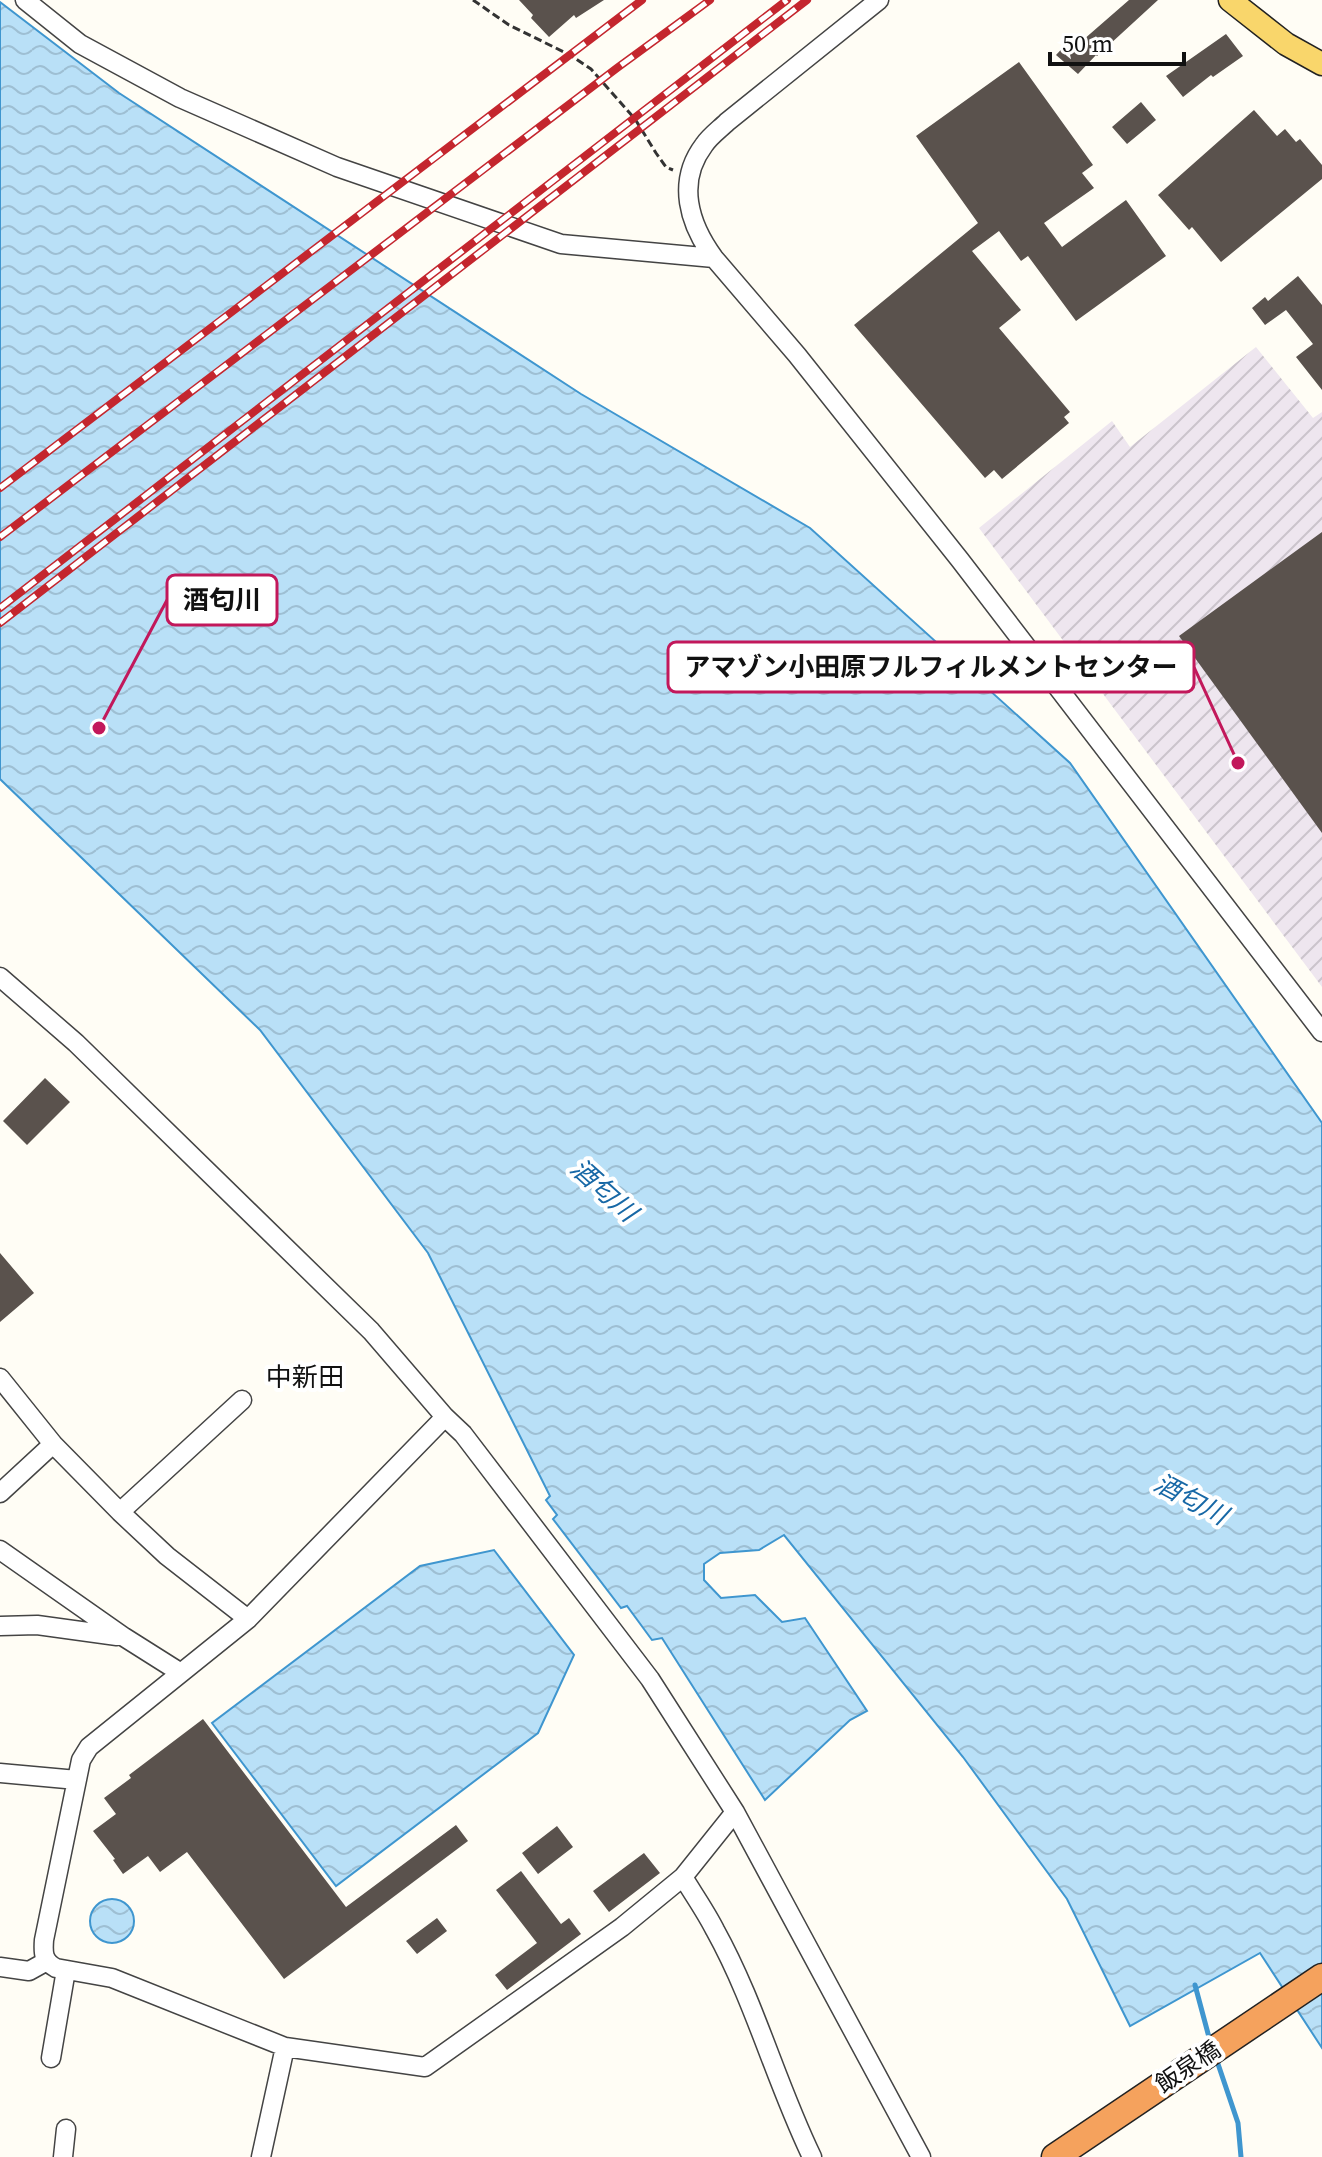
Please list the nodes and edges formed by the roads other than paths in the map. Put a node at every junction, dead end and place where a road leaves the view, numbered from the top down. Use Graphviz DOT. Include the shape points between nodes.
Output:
graph roads {
  1 [pos="25,0"];
  2 [pos="879,0"];
  3 [pos="1230,0"];
  4 [pos="1322,64"];
  5 [pos="714,258"];
  6 [pos="0,977"];
  7 [pos="1322,1032"];
  8 [pos="0,1378"];
  9 [pos="242,1400"];
  10 [pos="445,1417"];
  11 [pos="53,1444"];
  12 [pos="0,1493"];
  13 [pos="120,1512"];
  14 [pos="0,1550"];
  15 [pos="248,1619"];
  16 [pos="0,1626"];
  17 [pos="124,1637"];
  18 [pos="181,1673"];
  19 [pos="0,1773"];
  20 [pos="77,1780"];
  21 [pos="735,1812"];
  22 [pos="683,1877"];
  23 [pos="47,1961"];
  24 [pos="0,1967"];
  25 [pos="66,1970"];
  26 [pos="1322,1977"];
  27 [pos="285,2047"];
  28 [pos="51,2058"];
  29 [pos="66,2129"];
  30 [pos="63,2157"];
  31 [pos="261,2157"];
  32 [pos="812,2157"];
  33 [pos="921,2157"];
  34 [pos="1055,2157"];
  1 -- 5 [label="street" via="80,44 180,98 337,167 561,244"];
  2 -- 5 [label="street" via="704,145 690,178 688,205"];
  3 -- 4 [label="main road" via="1286,44"];
  5 -- 7 [label="street" via="960,560"];
  6 -- 10 [label="street" via="76,1043 361,1321"];
  8 -- 11 [label="street"];
  9 -- 13 [label="street"];
  10 -- 15 [label="street"];
  10 -- 21 [label="street" via="650,1679"];
  11 -- 12 [label="street"];
  11 -- 13 [label="street"];
  13 -- 15 [label="street"];
  14 -- 17 [label="street"];
  15 -- 18 [label="street"];
  16 -- 17 [label="street" via="37,1625"];
  17 -- 18 [label="street"];
  18 -- 20 [label="street" via="89,1747"];
  19 -- 20 [label="street"];
  20 -- 23 [label="street" via="44,1940"];
  21 -- 22 [label="street"];
  21 -- 33 [label="street"];
  22 -- 27 [label="street" via="622,1927 425,2067"];
  22 -- 32 [label="street" via="716,1930"];
  23 -- 24 [label="street" via="29,1971"];
  23 -- 25 [label="street"];
  25 -- 27 [label="street" via="112,1978"];
  25 -- 28 [label="street"];
  26 -- 34 [label="highway, 飯泉橋"];
  27 -- 31 [label="street"];
  29 -- 30 [label="street"];
}
